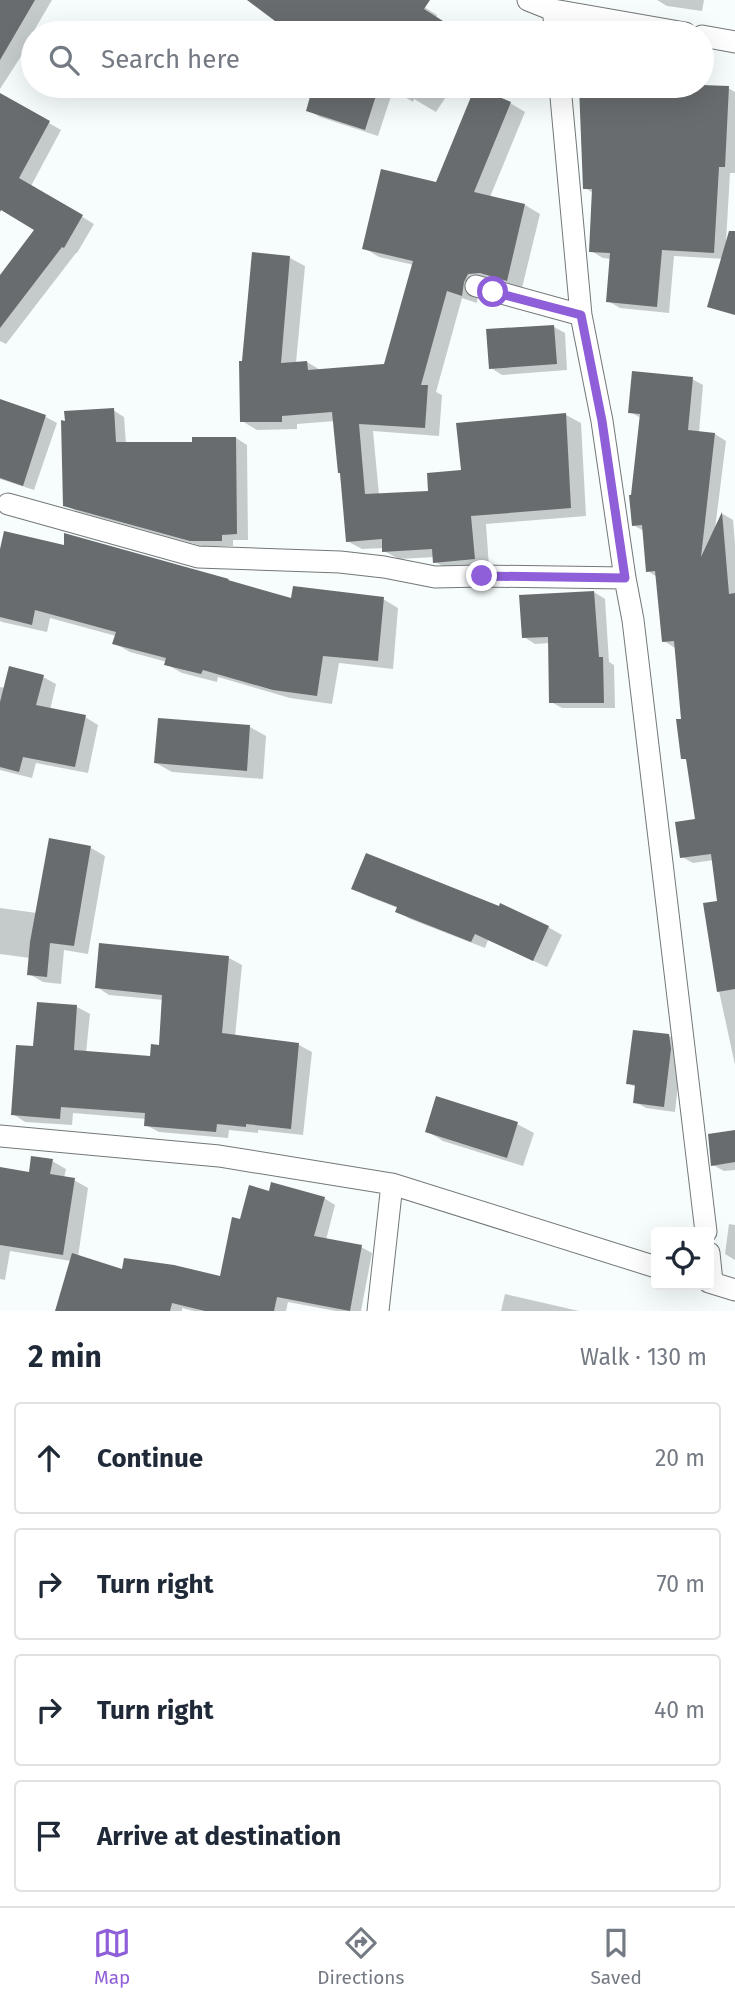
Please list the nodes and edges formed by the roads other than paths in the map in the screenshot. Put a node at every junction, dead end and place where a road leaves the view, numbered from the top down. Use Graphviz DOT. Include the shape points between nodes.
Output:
graph roads {
  1 [pos="528,0"];
  2 [pos="554,10"];
  3 [pos="555,21"];
  4 [pos="617,21"];
  5 [pos="714,38"];
  6 [pos="735,42"];
  7 [pos="561,98"];
  8 [pos="476,286"];
  9 [pos="581,315"];
  10 [pos="8,504"];
  11 [pos="625,578"];
  12 [pos="0,1136"];
  13 [pos="392,1184"];
  14 [pos="705,1227"];
  15 [pos="651,1265"];
  16 [pos="714,1283"];
  17 [pos="735,1290"];
  18 [pos="378,1311"];
  1 -- 2 [label="street"];
  2 -- 3 [label="street"];
  2 -- 4 [label="street"];
  5 -- 6 [label="street"];
  7 -- 9 [label="street"];
  8 -- 9 [label="street"];
  9 -- 11 [label="street"];
  10 -- 11 [label="street" via="198,556 340,562 435,577"];
  11 -- 14 [label="street"];
  12 -- 13 [label="street" via="219,1156"];
  13 -- 15 [label="street"];
  13 -- 18 [label="street"];
  16 -- 17 [label="street"];
}
